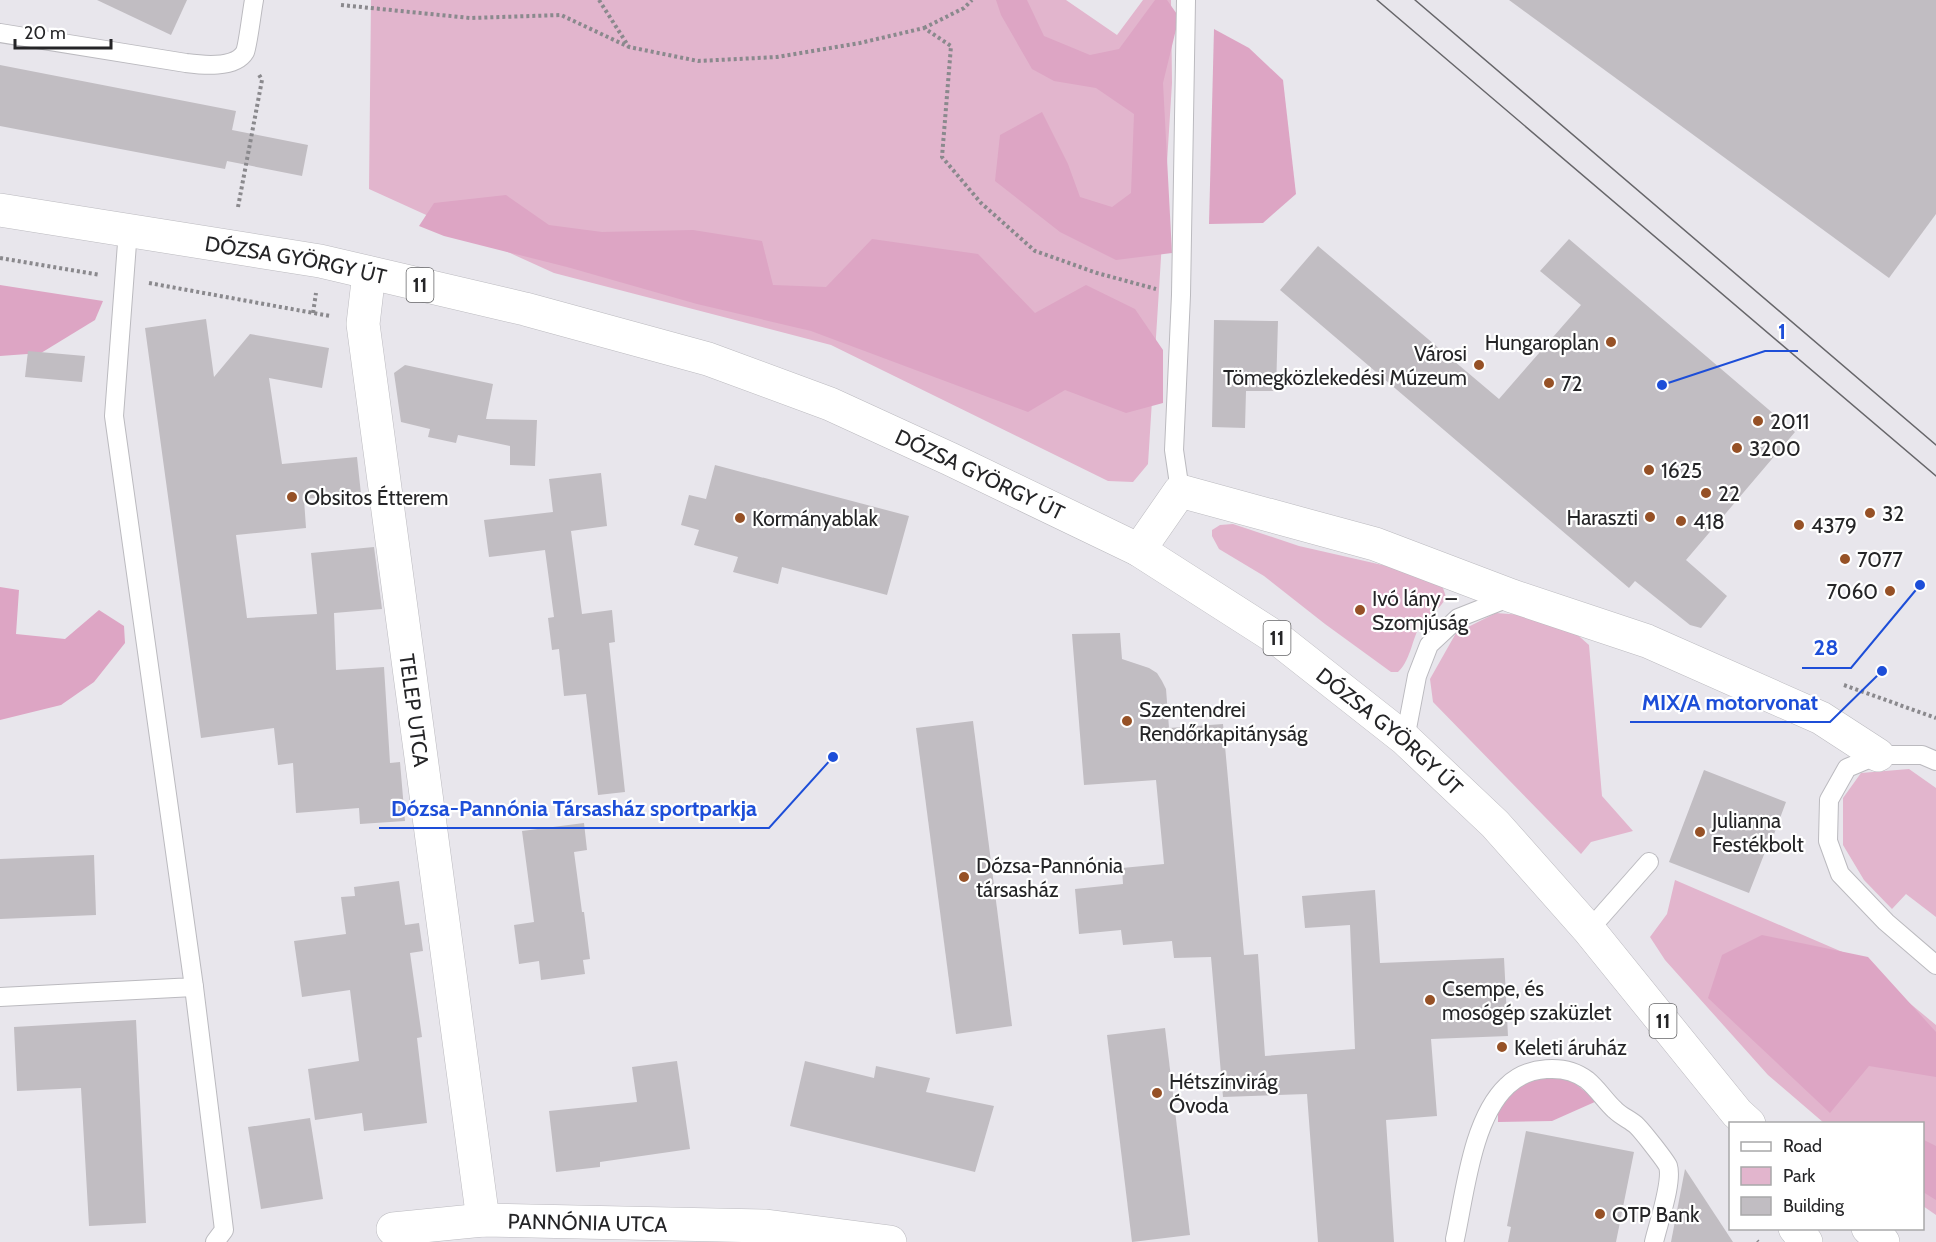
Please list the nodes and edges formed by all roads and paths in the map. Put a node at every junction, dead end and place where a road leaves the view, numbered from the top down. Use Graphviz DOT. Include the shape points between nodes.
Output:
graph roads {
  1 [pos="254,0"];
  2 [pos="600,0"];
  3 [pos="972,0"];
  4 [pos="1186,0"];
  5 [pos="341,5"];
  6 [pos="924,28"];
  7 [pos="0,33"];
  8 [pos="629,47"];
  9 [pos="245,52"];
  10 [pos="238,207"];
  11 [pos="0,210"];
  12 [pos="128,230"];
  13 [pos="0,258"];
  14 [pos="369,273"];
  15 [pos="124,279"];
  16 [pos="1181,295"];
  17 [pos="363,324"];
  18 [pos="1180,491"];
  19 [pos="1139,550"];
  20 [pos="1512,596"];
  21 [pos="1844,685"];
  22 [pos="1936,718"];
  23 [pos="1405,739"];
  24 [pos="1878,755"];
  25 [pos="1936,761"];
  26 [pos="1649,862"];
  27 [pos="1589,930"];
  28 [pos="1936,965"];
  29 [pos="194,987"];
  30 [pos="0,998"];
  31 [pos="1742,1120"];
  32 [pos="483,1220"];
  33 [pos="393,1229"];
  34 [pos="1870,1230"];
  35 [pos="1455,1239"];
  36 [pos="215,1242"];
  37 [pos="890,1242"];
  38 [pos="1654,1242"];
  39 [pos="1883,1242"];
  1 -- 9 [label="lane"];
  2 -- 8 [label="path"];
  3 -- 6 [label="path"];
  4 -- 16 [label="lane"];
  5 -- 8 [label="path" via="470,18 561,15"];
  6 -- 8 [label="path" via="777,57 698,61"];
  6 -- 16 [label="path" via="951,46 942,157 981,203 1035,251 1097,273"];
  7 -- 9 [label="lane" via="206,65 237,60"];
  9 -- 10 [label="path" via="262,80"];
  11 -- 12 [label="street, DÓZSA GYÖRGY ÚT / 11"];
  12 -- 14 [label="street, DÓZSA GYÖRGY ÚT / 11" via="320,261"];
  12 -- 15 [label="lane"];
  13 -- 15 [label="path"];
  14 -- 17 [label="street, TELEP UTCA"];
  14 -- 19 [label="street, DÓZSA GYÖRGY ÚT / 11" via="525,309 708,359 830,404"];
  15 -- 17 [label="path"];
  15 -- 29 [label="lane" via="114,416"];
  16 -- 18 [label="lane" via="1174,450"];
  17 -- 32 [label="street, TELEP UTCA"];
  18 -- 19 [label="street"];
  18 -- 20 [label="street" via="1375,544"];
  19 -- 23 [label="street, DÓZSA GYÖRGY ÚT / 11" via="1278,639"];
  20 -- 23 [label="lane" via="1458,618 1429,645 1417,676"];
  20 -- 24 [label="street" via="1647,642 1821,718"];
  21 -- 22 [label="path"];
  23 -- 27 [label="street, DÓZSA GYÖRGY ÚT / 11" via="1495,825"];
  24 -- 25 [label="lane" via="1922,755"];
  24 -- 28 [label="lane" via="1847,768 1829,800 1828,841 1840,874 1886,922"];
  26 -- 27 [label="lane"];
  27 -- 31 [label="street, DÓZSA GYÖRGY ÚT / 11"];
  29 -- 30 [label="lane"];
  29 -- 36 [label="lane" via="224,1230"];
  32 -- 33 [label="street, PANNÓNIA UTCA"];
  32 -- 37 [label="street, PANNÓNIA UTCA" via="766,1226"];
  34 -- 39 [label="street"];
  35 -- 38 [label="lane" via="1478,1135 1488,1110 1507,1085 1524,1074 1545,1069 1566,1071 1586,1079 1616,1111 1638,1127 1667,1165 1670,1180"];
}
